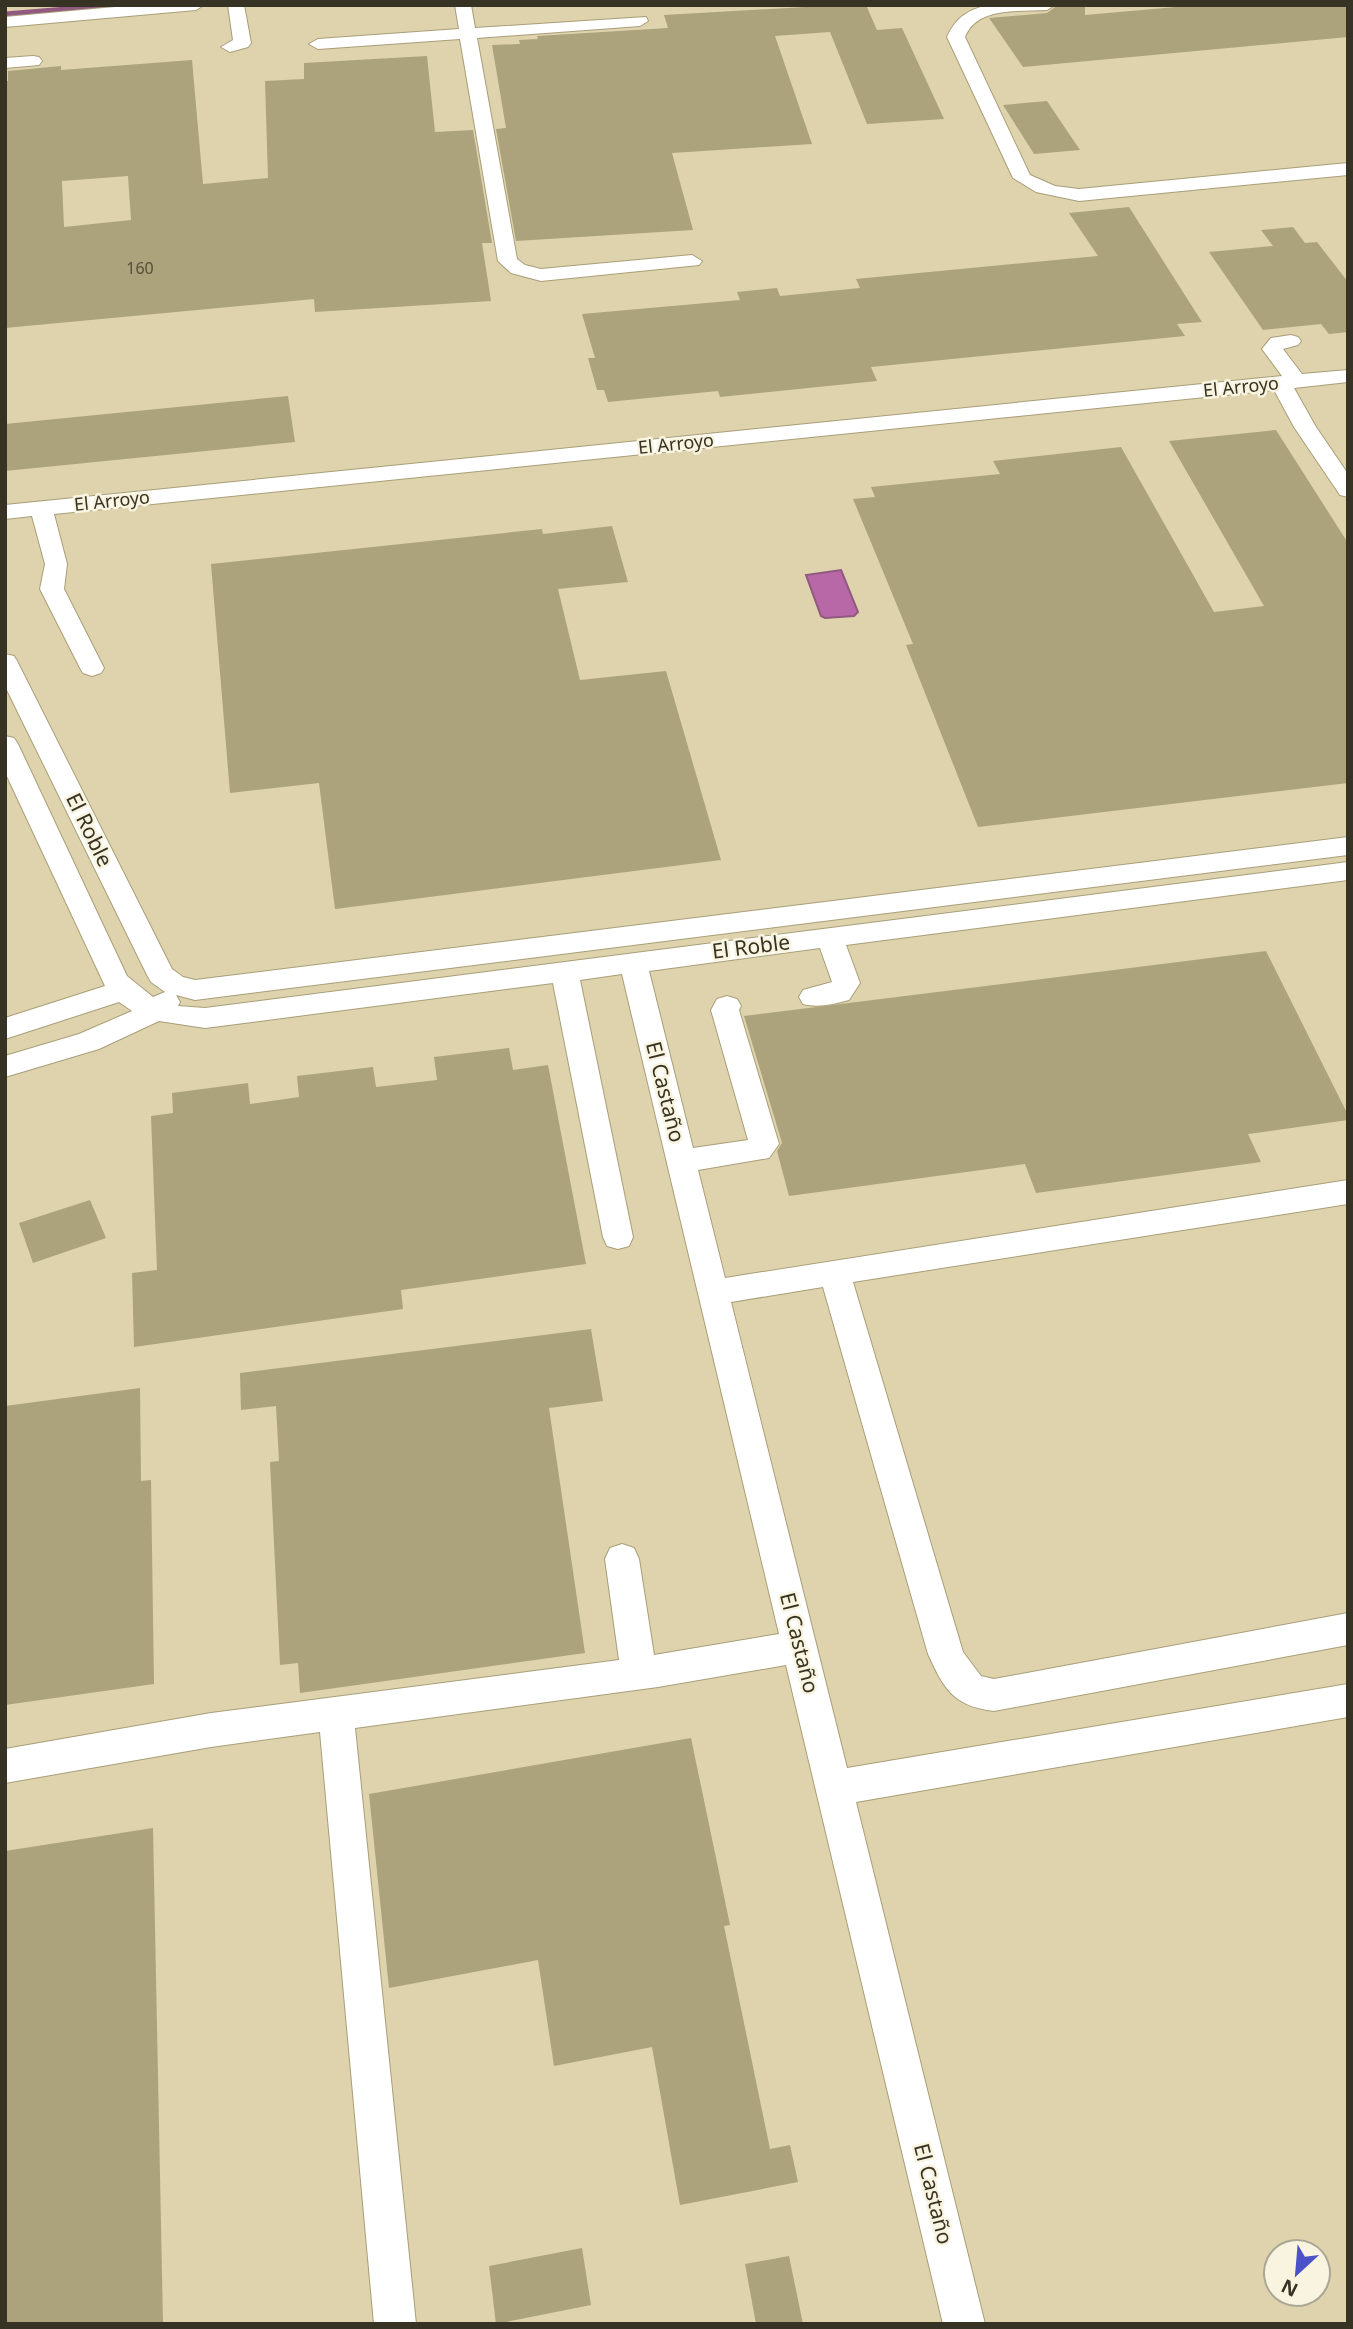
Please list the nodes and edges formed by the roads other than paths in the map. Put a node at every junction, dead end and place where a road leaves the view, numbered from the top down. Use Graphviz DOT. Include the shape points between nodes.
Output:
graph roads {
  1 [pos="197,5"];
  2 [pos="236,5"];
  3 [pos="463,5"];
  4 [pos="1047,5"];
  5 [pos="5,22"];
  6 [pos="640,22"];
  7 [pos="468,33"];
  8 [pos="318,44"];
  9 [pos="230,47"];
  10 [pos="33,61"];
  11 [pos="5,63"];
  12 [pos="1348,169"];
  13 [pos="692,261"];
  14 [pos="1291,341"];
  15 [pos="1348,376"];
  16 [pos="1288,382"];
  17 [pos="1348,490"];
  18 [pos="40,509"];
  19 [pos="5,512"];
  20 [pos="5,661"];
  21 [pos="92,667"];
  22 [pos="5,744"];
  23 [pos="1348,846"];
  24 [pos="1348,871"];
  25 [pos="1040,883"];
  26 [pos="1051,908"];
  27 [pos="830,937"];
  28 [pos="634,962"];
  29 [pos="565,972"];
  30 [pos="183,988"];
  31 [pos="123,990"];
  32 [pos="813,997"];
  33 [pos="727,1006"];
  34 [pos="155,1011"];
  35 [pos="5,1029"];
  36 [pos="5,1067"];
  37 [pos="682,1161"];
  38 [pos="1348,1192"];
  39 [pos="618,1237"];
  40 [pos="834,1272"];
  41 [pos="714,1292"];
  42 [pos="622,1559"];
  43 [pos="1348,1629"];
  44 [pos="799,1647"];
  45 [pos="639,1673"];
  46 [pos="1348,1700"];
  47 [pos="336,1713"];
  48 [pos="5,1766"];
  49 [pos="834,1788"];
  50 [pos="395,2324"];
  51 [pos="964,2324"];
  1 -- 5 [label="street"];
  2 -- 9 [label="street" via="242,43"];
  3 -- 7 [label="street"];
  4 -- 12 [label="street" via="972,16 962,22 956,37 1022,178 1034,186 1079,195"];
  6 -- 7 [label="street"];
  7 -- 8 [label="street"];
  7 -- 13 [label="street" via="508,261 517,269 541,275"];
  10 -- 11 [label="street"];
  14 -- 16 [label="street" via="1278,342 1272,349"];
  15 -- 16 [label="street, El Arroyo"];
  16 -- 17 [label="street" via="1305,427"];
  16 -- 18 [label="street, El Arroyo"];
  18 -- 19 [label="street, El Arroyo"];
  18 -- 21 [label="street" via="56,564 52,589"];
  20 -- 30 [label="street, El Roble" via="161,975"];
  22 -- 31 [label="street, El Roble"];
  23 -- 25 [label="street, El Roble"];
  24 -- 26 [label="street, El Roble"];
  25 -- 26 [label="street"];
  25 -- 30 [label="street, El Roble" via="221,988"];
  26 -- 27 [label="street, El Roble"];
  27 -- 28 [label="street, El Roble"];
  27 -- 32 [label="street" via="846,983 839,993"];
  28 -- 29 [label="street, El Roble"];
  28 -- 37 [label="street, El Castaño"];
  29 -- 34 [label="street, El Roble" via="205,1018"];
  29 -- 39 [label="street"];
  30 -- 34 [label="street"];
  31 -- 34 [label="street, El Roble"];
  31 -- 35 [label="street"];
  33 -- 37 [label="street" via="764,1144 759,1150"];
  34 -- 36 [label="street" via="121,1029"];
  37 -- 41 [label="street, El Castaño"];
  38 -- 40 [label="street"];
  40 -- 41 [label="street"];
  40 -- 43 [label="street" via="946,1654 959,1681 978,1694 993,1695"];
  41 -- 44 [label="street, El Castaño"];
  42 -- 45 [label="street"];
  44 -- 45 [label="street"];
  44 -- 49 [label="street, El Castaño"];
  45 -- 47 [label="street"];
  46 -- 49 [label="street"];
  47 -- 48 [label="street"];
  47 -- 50 [label="street"];
  49 -- 51 [label="street, El Castaño"];
}
